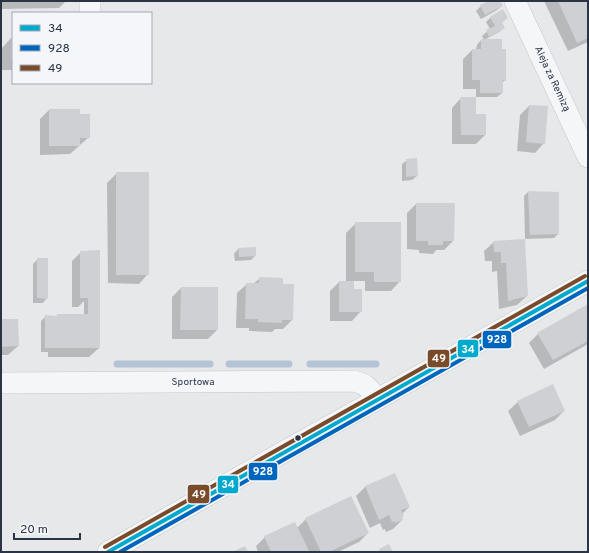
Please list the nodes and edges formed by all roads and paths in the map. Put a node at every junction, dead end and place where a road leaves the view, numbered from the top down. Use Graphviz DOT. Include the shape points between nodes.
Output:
graph roads {
  1 [pos="90,1"];
  2 [pos="516,1"];
  3 [pos="90,12"];
  4 [pos="588,157"];
  5 [pos="588,281"];
  6 [pos="1,383"];
  7 [pos="376,400"];
  8 [pos="108,552"];
  1 -- 3 [label="street"];
  2 -- 4 [label="street, Aleja za Remizą"];
  5 -- 7 [label="street"];
  6 -- 7 [label="street, Sportowa" via="353,382 366,385"];
  7 -- 8 [label="street"];
}
